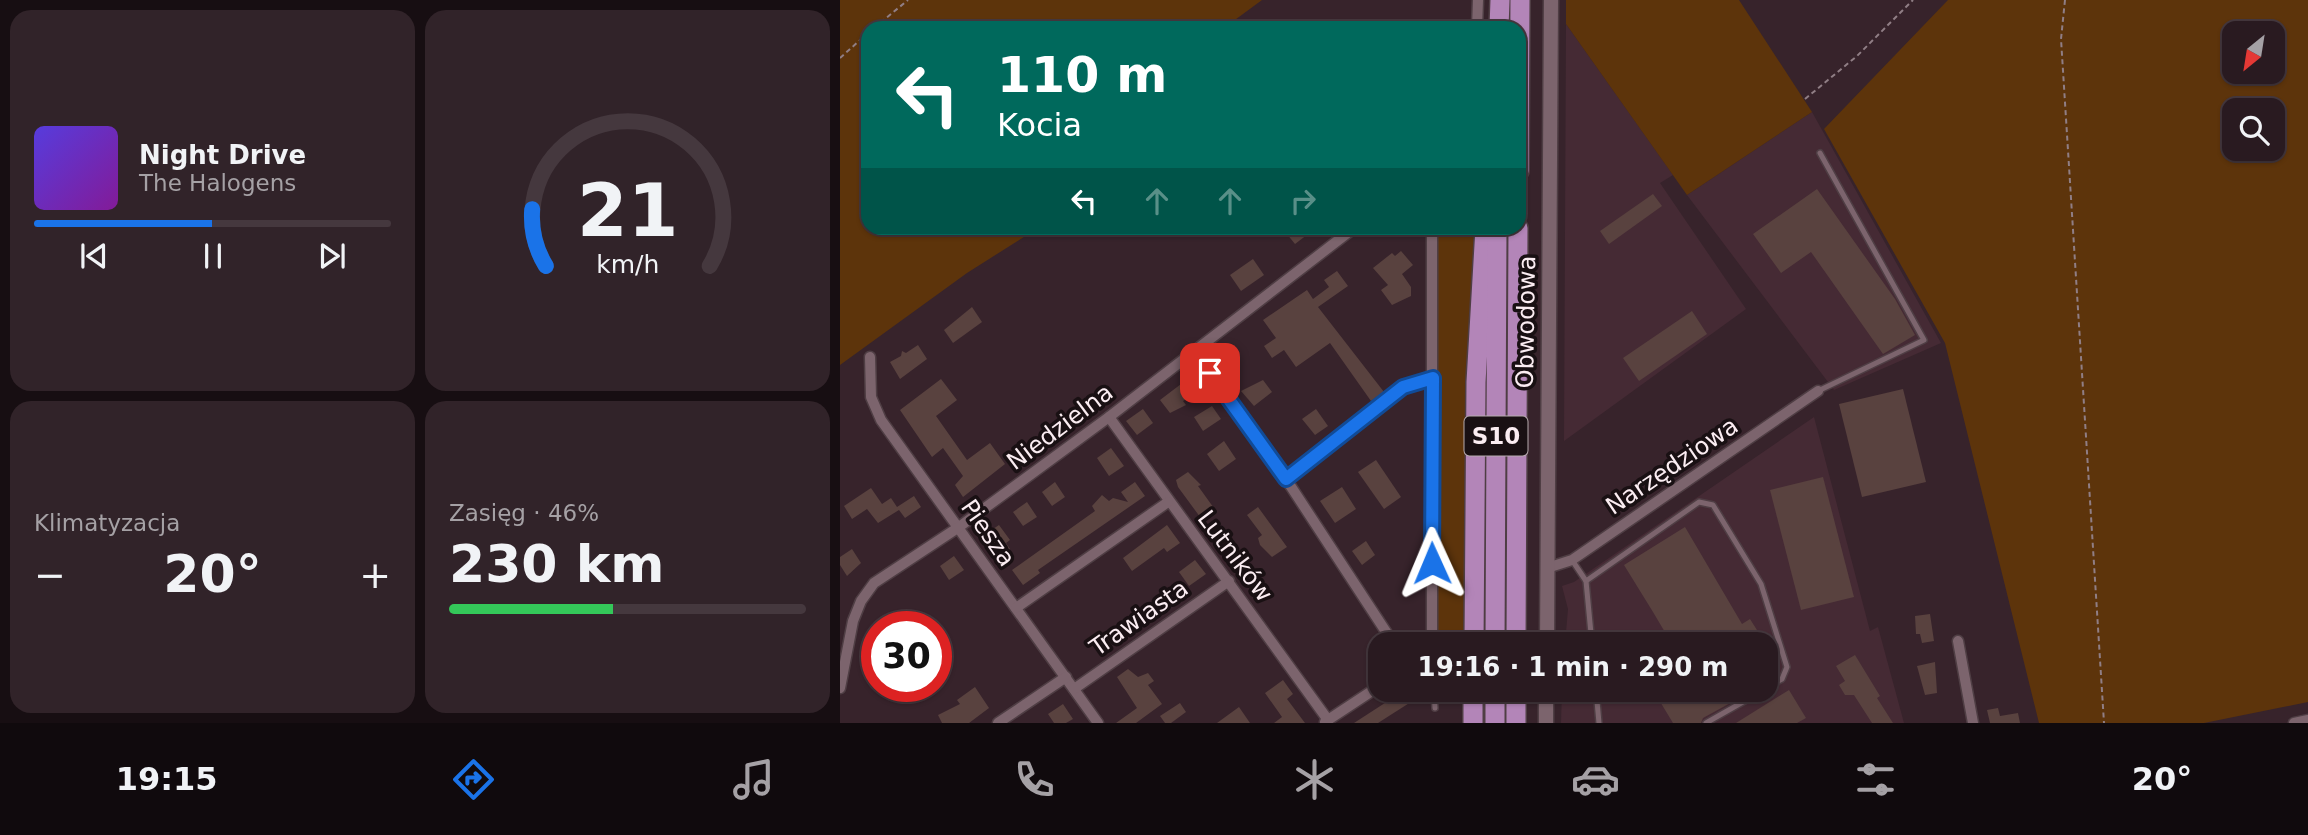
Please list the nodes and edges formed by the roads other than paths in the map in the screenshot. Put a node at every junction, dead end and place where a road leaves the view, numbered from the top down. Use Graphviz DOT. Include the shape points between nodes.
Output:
graph roads {
  1 [pos="1478,0"];
  2 [pos="1500,0"];
  3 [pos="1520,0"];
  4 [pos="1551,0"];
  5 [pos="1477,21"];
  6 [pos="1499,21"];
  7 [pos="1520,21"];
  8 [pos="1820,153"];
  9 [pos="1345,235"];
  10 [pos="1432,235"];
  11 [pos="1485,235"];
  12 [pos="1497,235"];
  13 [pos="1518,235"];
  14 [pos="1195,351"];
  15 [pos="870,357"];
  16 [pos="1433,378"];
  17 [pos="1818,391"];
  18 [pos="1109,417"];
  19 [pos="1286,479"];
  20 [pos="1168,502"];
  21 [pos="959,527"];
  22 [pos="1572,560"];
  23 [pos="1547,568"];
  24 [pos="1229,581"];
  25 [pos="1586,581"];
  26 [pos="1016,608"];
  27 [pos="1387,632"];
  28 [pos="1432,632"];
  29 [pos="1474,632"];
  30 [pos="1495,632"];
  31 [pos="1516,632"];
  32 [pos="1546,632"];
  33 [pos="1591,632"];
  34 [pos="1776,632"];
  35 [pos="1778,638"];
  36 [pos="844,639"];
  37 [pos="1958,640"];
  38 [pos="1066,677"];
  39 [pos="1778,681"];
  40 [pos="840,688"];
  41 [pos="1074,689"];
  42 [pos="1368,694"];
  43 [pos="1435,702"];
  44 [pos="1474,702"];
  45 [pos="1495,702"];
  46 [pos="1516,702"];
  47 [pos="1546,702"];
  48 [pos="1597,702"];
  49 [pos="1742,702"];
  50 [pos="1436,708"];
  51 [pos="2308,720"];
  52 [pos="1326,721"];
  53 [pos="998,723"];
  54 [pos="1098,723"];
  55 [pos="1473,723"];
  56 [pos="1495,723"];
  57 [pos="1516,723"];
  58 [pos="1546,723"];
  59 [pos="1599,723"];
  60 [pos="1706,723"];
  61 [pos="1973,723"];
  62 [pos="2294,723"];
  1 -- 5 [label="street"];
  2 -- 6 [label="highway"];
  3 -- 7 [label="highway"];
  4 -- 23 [label="street, Obwodowa"];
  8 -- 17 [label="lane" via="1924,340"];
  9 -- 14 [label="street, Niedzielna"];
  10 -- 16 [label="street"];
  11 -- 29 [label="highway" via="1476,382"];
  12 -- 30 [label="highway, S10"];
  13 -- 31 [label="highway, S10"];
  14 -- 18 [label="street, Niedzielna"];
  14 -- 19 [label="street"];
  15 -- 21 [label="street, Piesza" via="871,397 881,420"];
  16 -- 19 [label="street" via="1403,387"];
  16 -- 28 [label="street"];
  17 -- 22 [label="street, Narzędziowa"];
  18 -- 20 [label="street, Lutników"];
  18 -- 21 [label="street, Niedzielna"];
  19 -- 27 [label="street"];
  20 -- 24 [label="street, Lutników"];
  20 -- 26 [label="street"];
  21 -- 26 [label="street, Piesza"];
  21 -- 36 [label="street, Niedzielna" via="874,583"];
  22 -- 23 [label="street, Narzędziowa"];
  22 -- 25 [label="lane"];
  23 -- 32 [label="street, Obwodowa"];
  24 -- 41 [label="street, Trawiasta"];
  24 -- 52 [label="street, Lutników"];
  25 -- 33 [label="lane"];
  25 -- 34 [label="lane" via="1699,502 1713,505 1761,584"];
  26 -- 38 [label="street, Piesza"];
  35 -- 39 [label="lane" via="1787,667"];
  36 -- 40 [label="street, Niedzielna"];
  37 -- 61 [label="street"];
  38 -- 41 [label="street, Piesza"];
  38 -- 53 [label="street"];
  41 -- 54 [label="street, Piesza"];
  42 -- 52 [label="street"];
  43 -- 50 [label="lane"];
  44 -- 55 [label="highway"];
  45 -- 56 [label="highway"];
  46 -- 57 [label="highway"];
  47 -- 58 [label="street"];
  48 -- 59 [label="lane"];
  49 -- 60 [label="lane"];
  51 -- 62 [label="street"];
}
